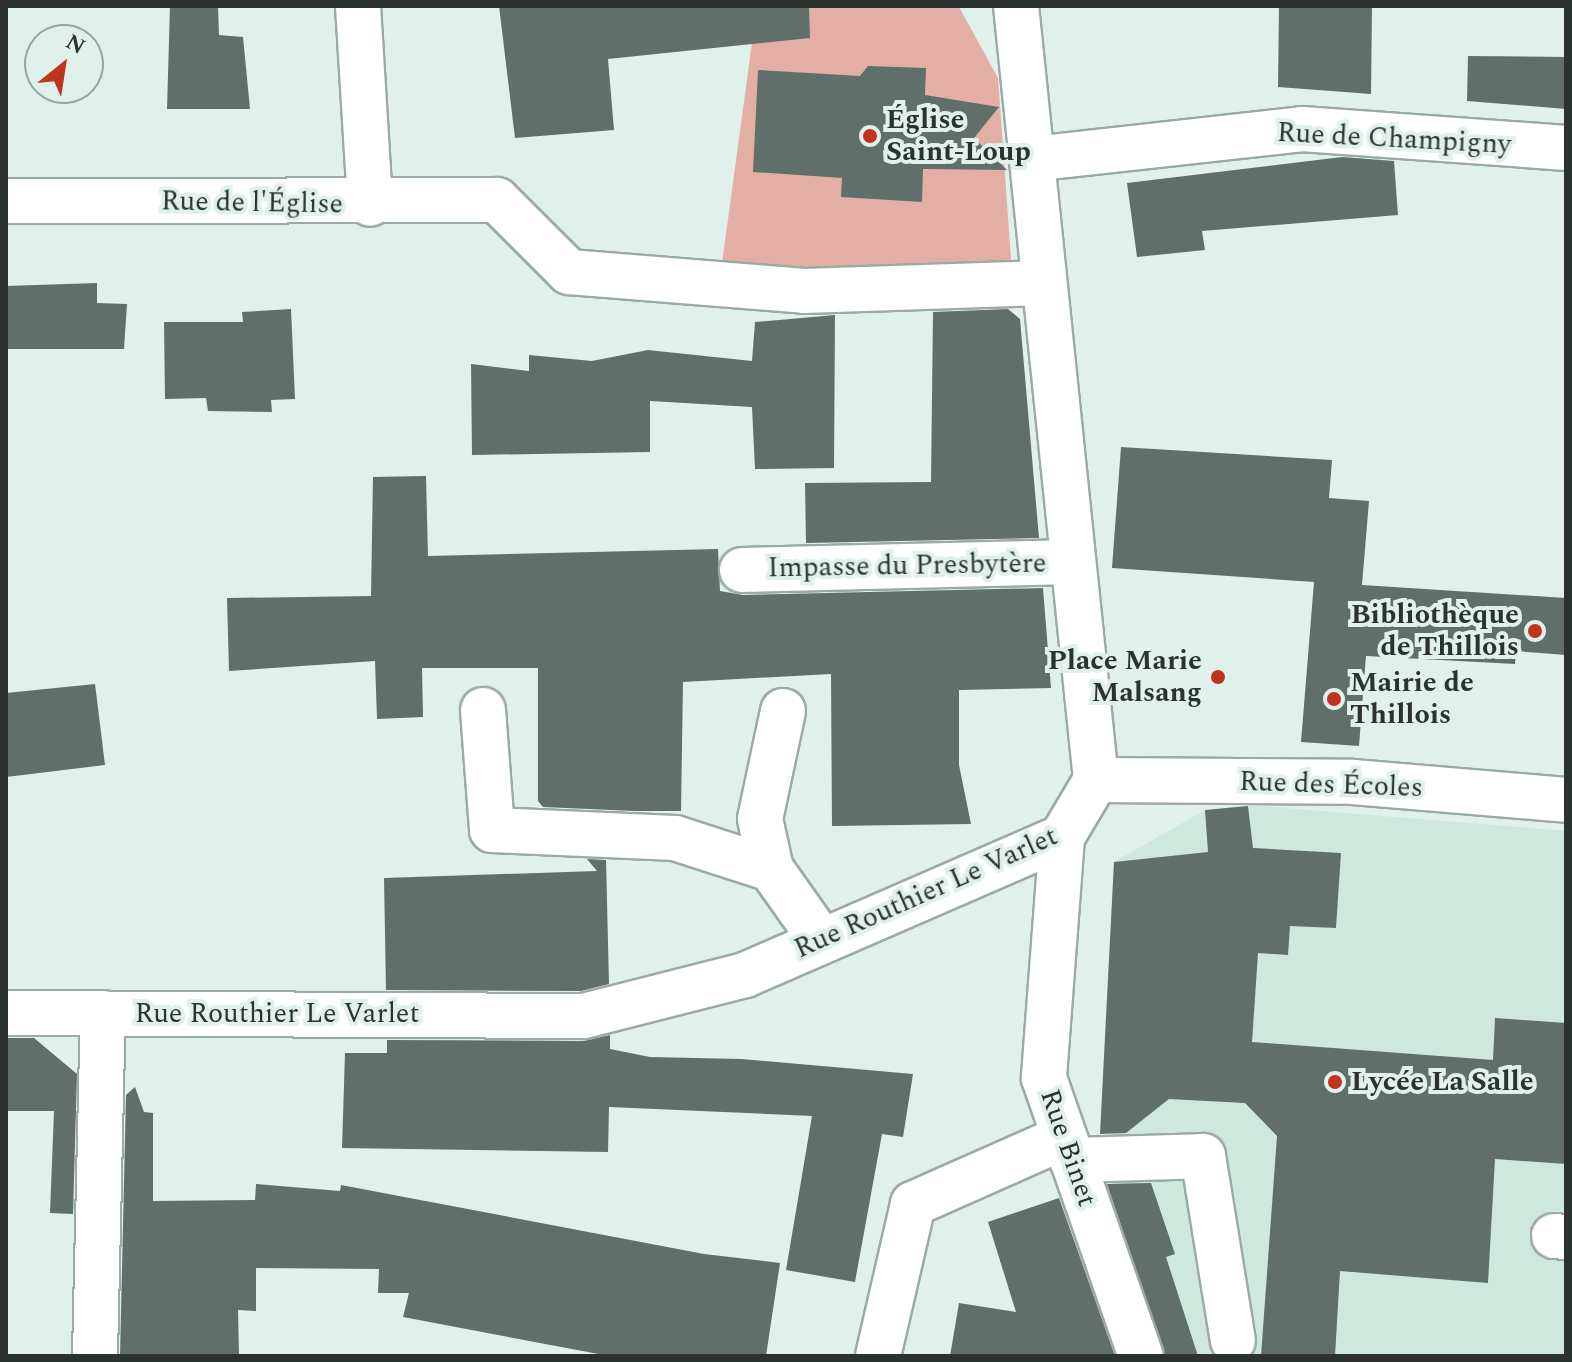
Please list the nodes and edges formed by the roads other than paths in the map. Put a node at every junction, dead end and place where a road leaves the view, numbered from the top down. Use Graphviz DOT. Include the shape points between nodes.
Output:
graph roads {
  1 [pos="358,6"];
  2 [pos="1016,6"];
  3 [pos="1566,148"];
  4 [pos="1032,159"];
  5 [pos="6,201"];
  6 [pos="370,204"];
  7 [pos="1044,283"];
  8 [pos="1072,562"];
  9 [pos="742,570"];
  10 [pos="483,710"];
  11 [pos="783,711"];
  12 [pos="1096,780"];
  13 [pos="1566,800"];
  14 [pos="1062,837"];
  15 [pos="771,869"];
  16 [pos="822,941"];
  17 [pos="6,1013"];
  18 [pos="103,1013"];
  19 [pos="1068,1148"];
  20 [pos="1233,1341"];
  21 [pos="95,1356"];
  22 [pos="878,1356"];
  23 [pos="1141,1356"];
  1 -- 6 [label="street"];
  2 -- 4 [label="street"];
  3 -- 4 [label="street, Rue de Champigny" via="1302,129"];
  4 -- 7 [label="street"];
  5 -- 6 [label="street, Rue de l'Église"];
  6 -- 7 [label="street, Rue de l'Église" via="497,200 569,272 804,291"];
  7 -- 8 [label="street"];
  8 -- 9 [label="street, Impasse du Presbytère"];
  8 -- 12 [label="street"];
  10 -- 15 [label="street" via="492,830 675,838"];
  11 -- 15 [label="street" via="760,819"];
  12 -- 13 [label="street, Rue des Écoles" via="1353,782"];
  12 -- 14 [label="street, Rue Routhier Le Varlet"];
  14 -- 16 [label="street, Rue Routhier Le Varlet"];
  14 -- 19 [label="street, Rue Binet" via="1044,1078"];
  15 -- 16 [label="street"];
  16 -- 18 [label="street, Rue Routhier Le Varlet" via="745,975 584,1016"];
  17 -- 18 [label="street, Rue Routhier Le Varlet"];
  18 -- 21 [label="street"];
  19 -- 20 [label="street" via="1203,1156"];
  19 -- 22 [label="street" via="913,1204"];
  19 -- 23 [label="street, Rue Binet"];
}
